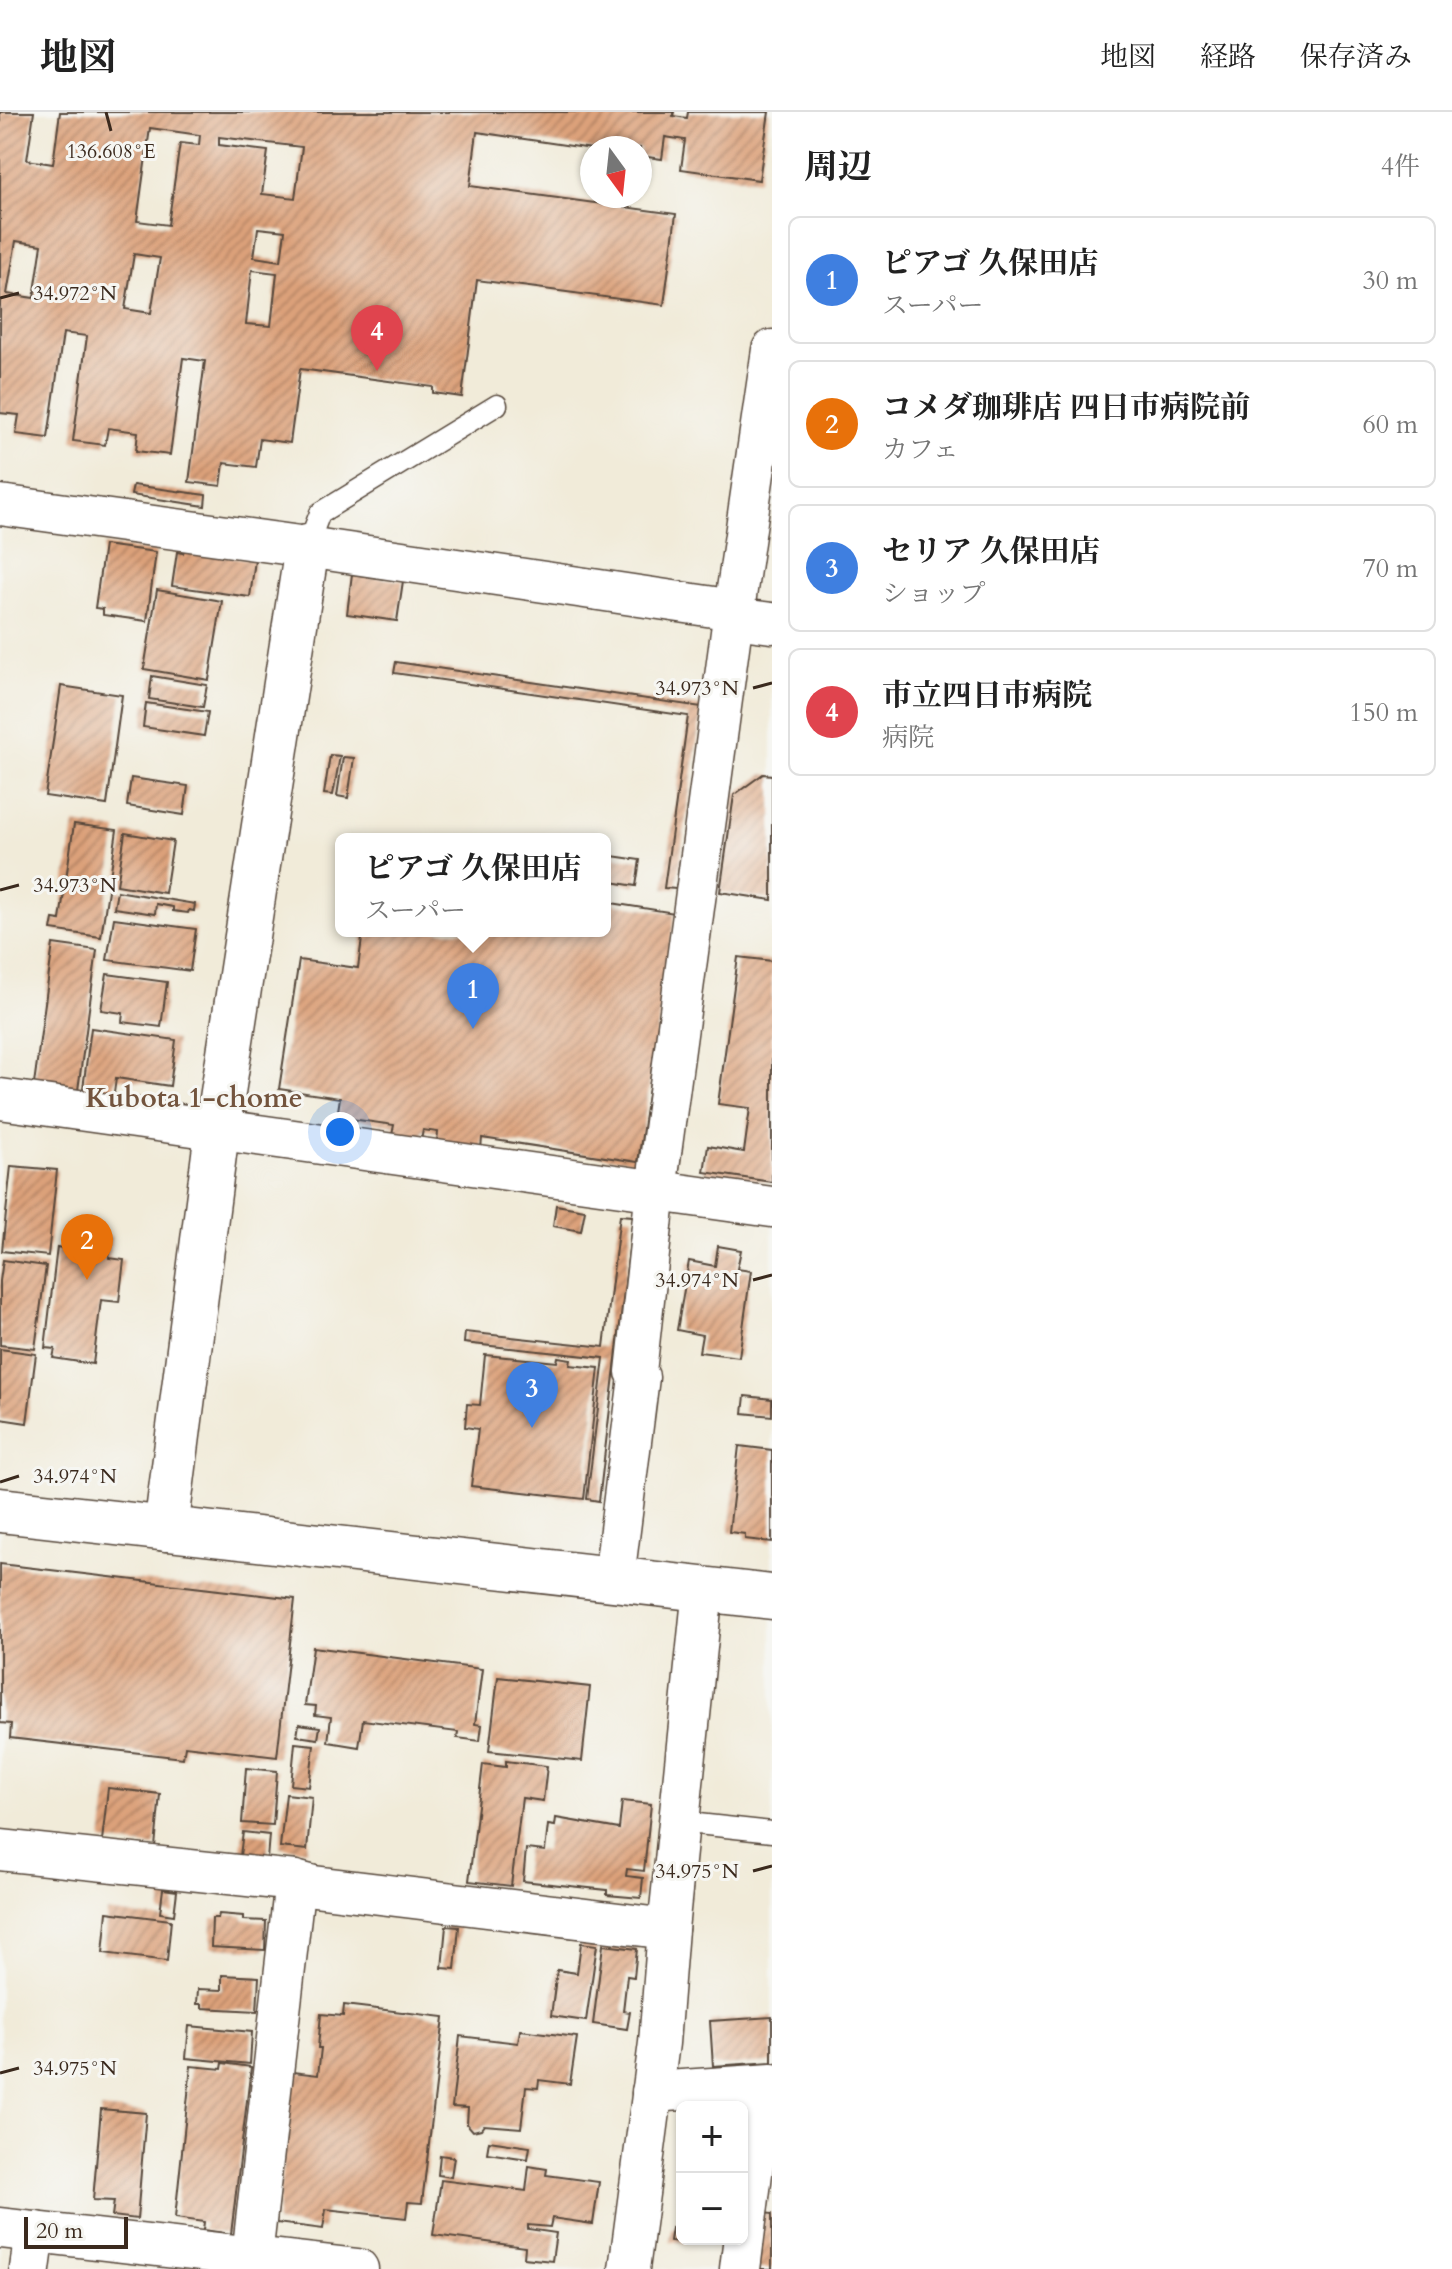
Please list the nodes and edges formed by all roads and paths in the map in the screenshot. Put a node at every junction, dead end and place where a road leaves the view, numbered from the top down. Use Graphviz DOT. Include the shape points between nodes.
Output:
graph roads {
  1 [pos="772,350"];
  2 [pos="497,405"];
  3 [pos="0,505"];
  4 [pos="307,547"];
  5 [pos="747,617"];
  6 [pos="0,1099"];
  7 [pos="217,1131"];
  8 [pos="656,1190"];
  9 [pos="772,1207"];
  10 [pos="0,1510"];
  11 [pos="166,1529"];
  12 [pos="614,1578"];
  13 [pos="703,1589"];
  14 [pos="772,1597"];
  15 [pos="679,1822"];
  16 [pos="772,1832"];
  17 [pos="0,1850"];
  18 [pos="295,1881"];
  19 [pos="668,1929"];
  20 [pos="768,2084"];
  21 [pos="652,2092"];
  22 [pos="22,2243"];
  23 [pos="138,2256"];
  24 [pos="252,2256"];
  25 [pos="335,2268"];
  26 [pos="629,2269"];
  27 [pos="740,2269"];
  1 -- 5 [label="street"];
  2 -- 4 [label="lane" via="320,513"];
  3 -- 4 [label="street"];
  4 -- 5 [label="street"];
  4 -- 7 [label="street"];
  5 -- 8 [label="street"];
  6 -- 7 [label="street"];
  7 -- 8 [label="street"];
  7 -- 11 [label="street"];
  8 -- 9 [label="street"];
  8 -- 12 [label="street"];
  10 -- 11 [label="street"];
  11 -- 12 [label="street"];
  12 -- 13 [label="street"];
  13 -- 14 [label="street"];
  13 -- 15 [label="street"];
  15 -- 16 [label="lane"];
  15 -- 19 [label="street"];
  17 -- 18 [label="street"];
  18 -- 19 [label="street"];
  18 -- 24 [label="street"];
  19 -- 21 [label="street"];
  20 -- 21 [label="street"];
  20 -- 27 [label="street"];
  21 -- 26 [label="street"];
  22 -- 23 [label="street"];
  23 -- 24 [label="street"];
  24 -- 25 [label="street"];
}
